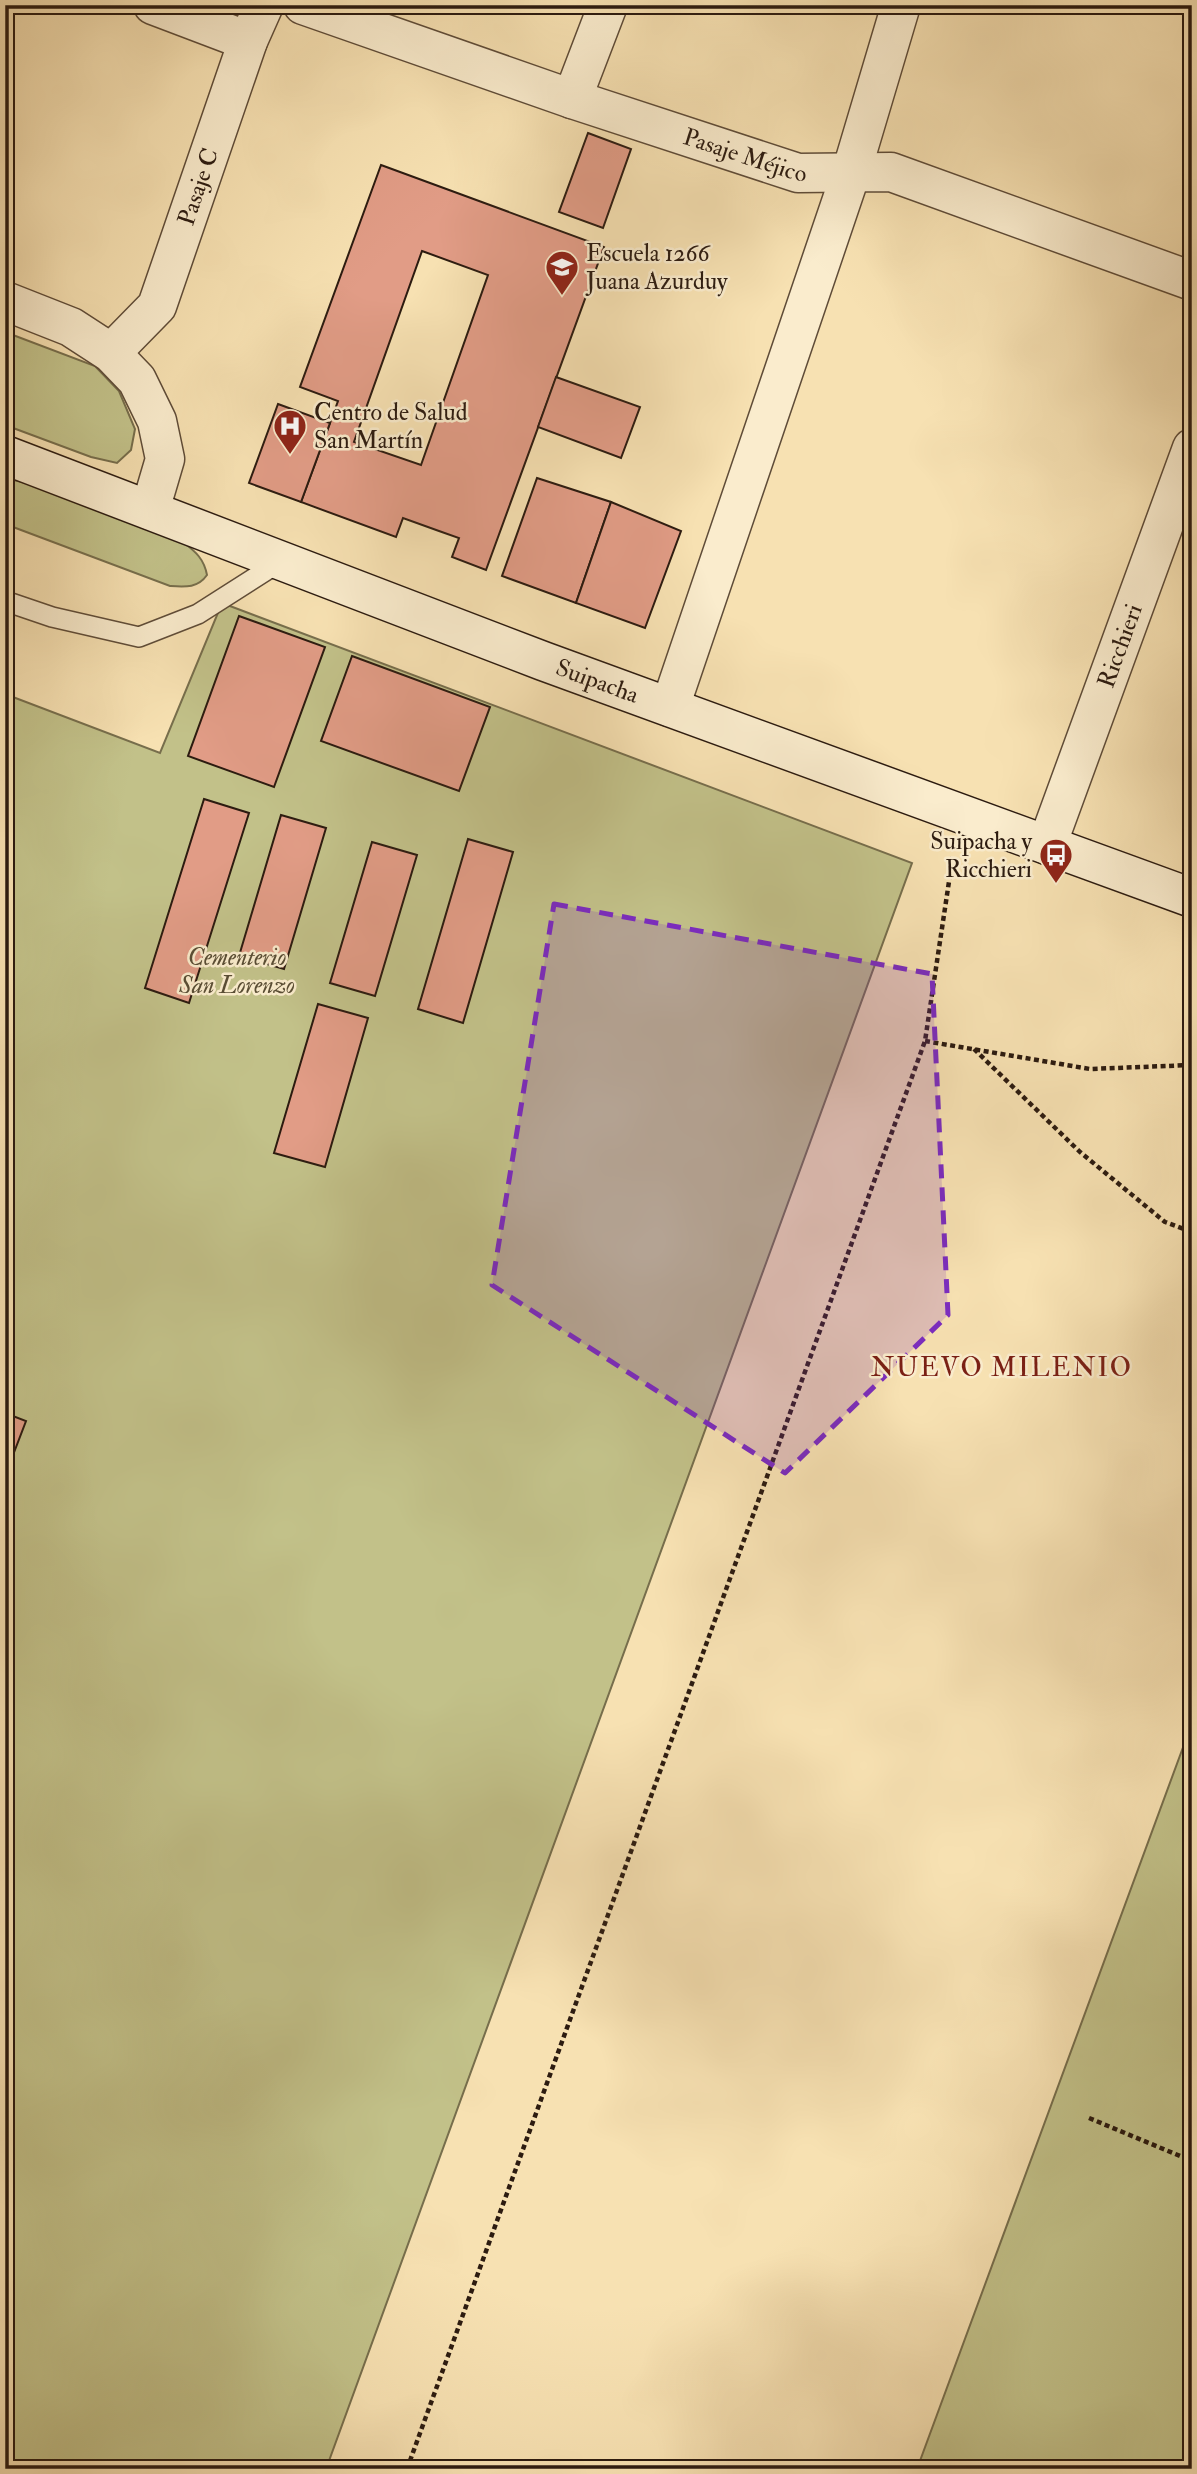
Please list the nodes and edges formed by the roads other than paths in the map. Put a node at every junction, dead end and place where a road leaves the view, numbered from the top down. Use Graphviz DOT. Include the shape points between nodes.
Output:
graph roads {
  1 [pos="153,5"];
  2 [pos="264,5"];
  3 [pos="303,5"];
  4 [pos="608,5"];
  5 [pos="901,5"];
  6 [pos="248,41"];
  7 [pos="572,99"];
  8 [pos="850,173"];
  9 [pos="1192,281"];
  10 [pos="5,301"];
  11 [pos="111,353"];
  12 [pos="1192,448"];
  13 [pos="5,455"];
  14 [pos="150,510"];
  15 [pos="281,561"];
  16 [pos="5,601"];
  17 [pos="670,706"];
  18 [pos="1047,845"];
  19 [pos="1192,898"];
  1 -- 6 [label="street"];
  2 -- 6 [label="street, Pasaje C"];
  3 -- 7 [label="street, Pasaje Méjico"];
  4 -- 7 [label="street"];
  5 -- 8 [label="street"];
  6 -- 11 [label="street, Pasaje C" via="157,306"];
  7 -- 8 [label="street, Pasaje Méjico" via="798,173"];
  8 -- 9 [label="street, Pasaje Méjico" via="891,172"];
  8 -- 17 [label="street"];
  10 -- 11 [label="street" via="71,327"];
  11 -- 14 [label="street" via="137,380 157,421 164,459"];
  12 -- 18 [label="street, Ricchieri"];
  13 -- 14 [label="street, Suipacha"];
  14 -- 15 [label="street, Suipacha"];
  15 -- 16 [label="lane" via="198,614 139,637"];
  15 -- 17 [label="street, Suipacha"];
  17 -- 18 [label="street, Suipacha"];
  18 -- 19 [label="street, Suipacha"];
}
